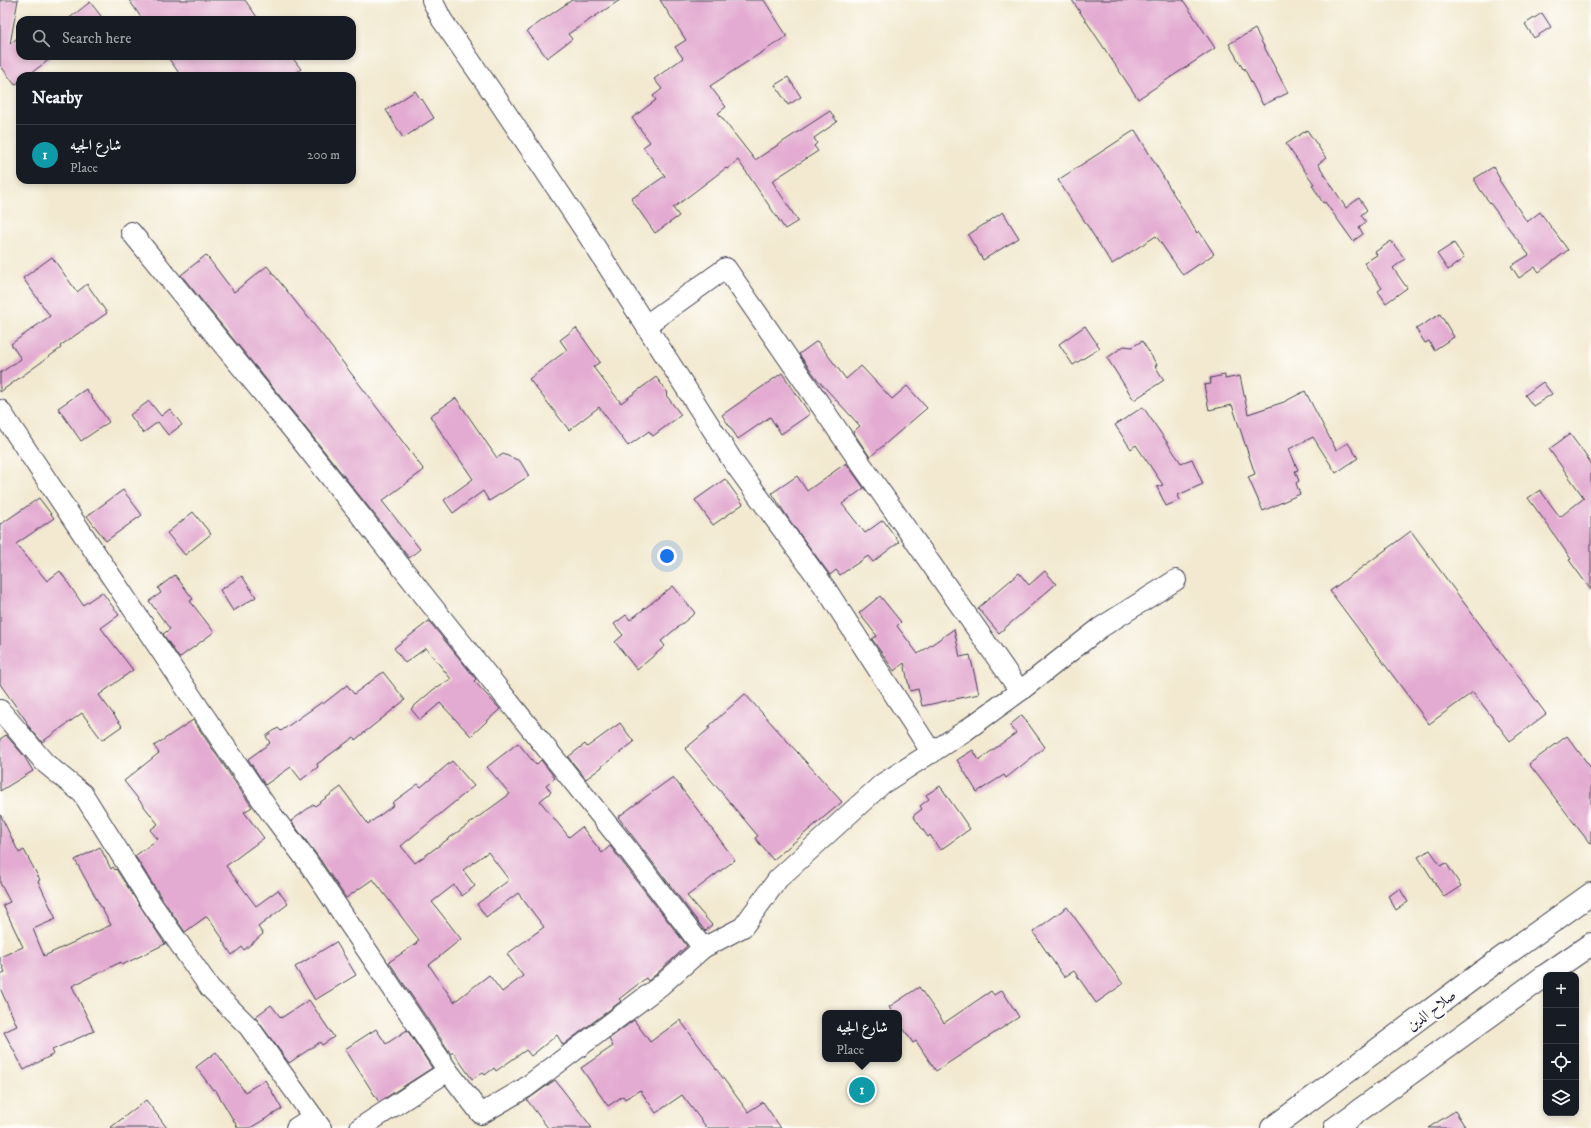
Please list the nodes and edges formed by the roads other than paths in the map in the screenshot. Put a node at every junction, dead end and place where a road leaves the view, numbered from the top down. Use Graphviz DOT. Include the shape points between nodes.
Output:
graph roads {
  1 [pos="432,0"];
  2 [pos="131,232"];
  3 [pos="646,325"];
  4 [pos="0,410"];
  5 [pos="1176,580"];
  6 [pos="1020,690"];
  7 [pos="0,710"];
  8 [pos="932,753"];
  9 [pos="1591,894"];
  10 [pos="1591,944"];
  11 [pos="703,948"];
  12 [pos="1550,972"];
  13 [pos="1543,977"];
  14 [pos="448,1071"];
  15 [pos="317,1122"];
  16 [pos="1343,1126"];
  17 [pos="296,1128"];
  18 [pos="360,1128"];
  19 [pos="1272,1128"];
  1 -- 3 [label="street" via="442,20"];
  2 -- 11 [label="street" via="629,850"];
  3 -- 6 [label="street" via="726,268"];
  3 -- 8 [label="street" via="734,463 826,589"];
  4 -- 14 [label="street" via="201,711 307,861"];
  5 -- 6 [label="street" via="1100,628"];
  6 -- 8 [label="street" via="965,732"];
  7 -- 15 [label="street" via="45,763 83,794 149,900 210,988 249,1027"];
  8 -- 11 [label="street" via="882,784 778,879 743,927"];
  9 -- 19 [label="highway, صلاح الدين"];
  10 -- 12 [label="highway"];
  11 -- 14 [label="street" via="660,986 525,1088 481,1114"];
  13 -- 16 [label="highway"];
  14 -- 18 [label="street"];
  15 -- 17 [label="street"];
}
